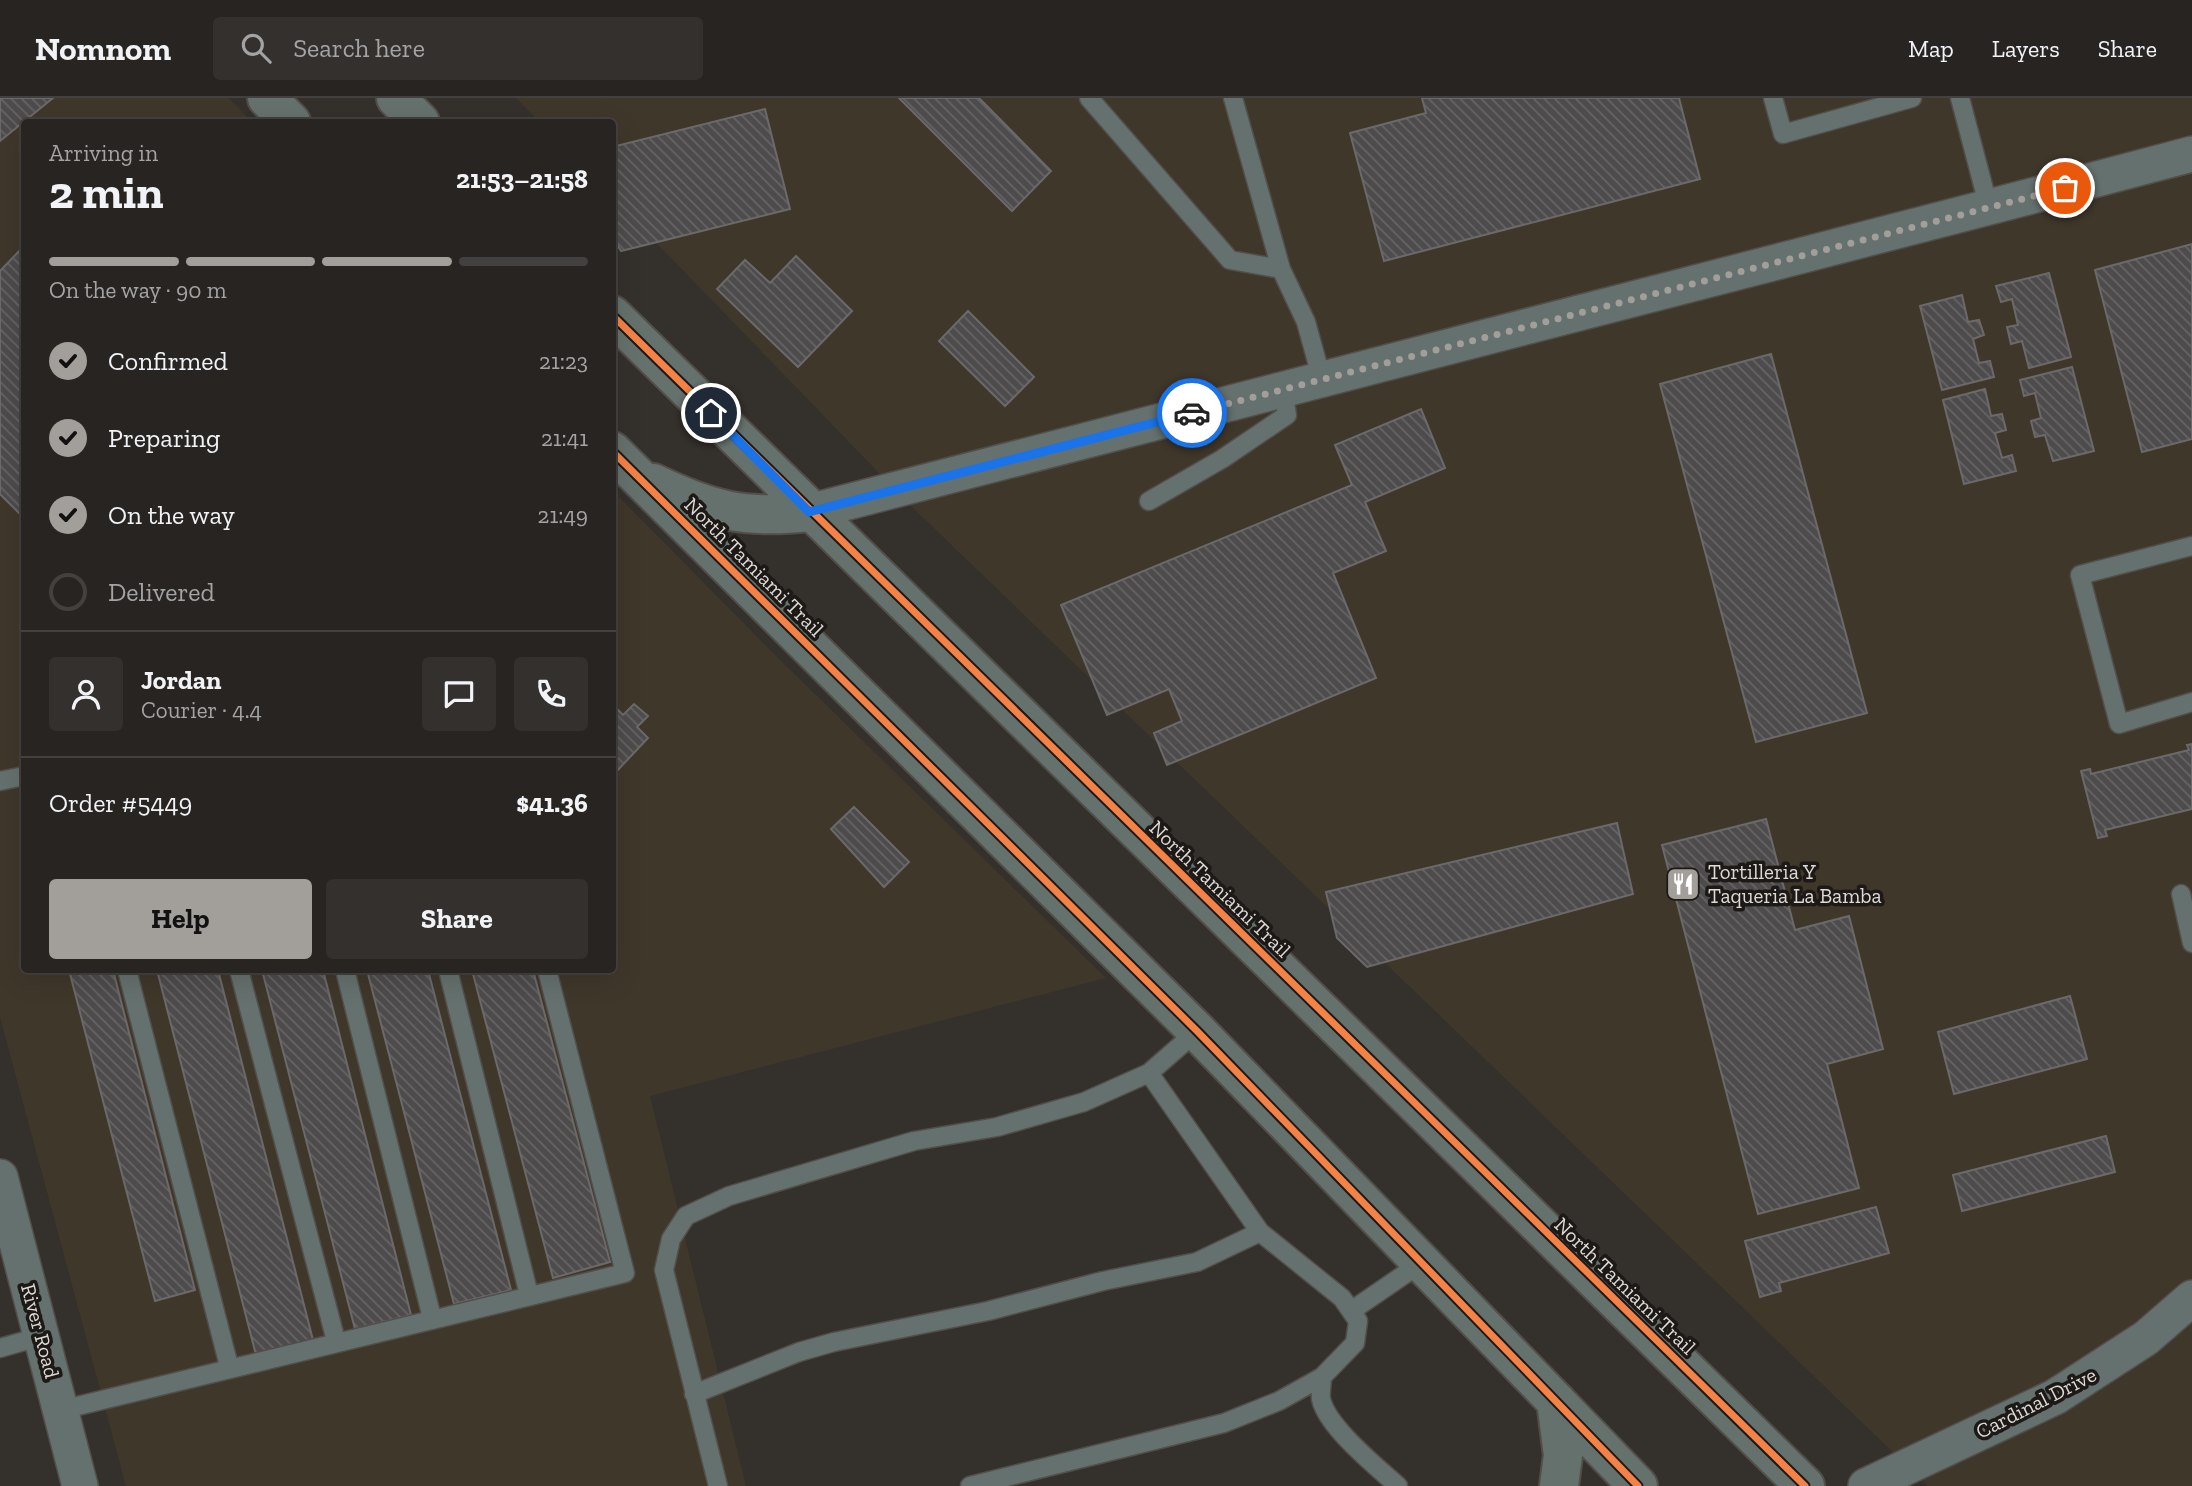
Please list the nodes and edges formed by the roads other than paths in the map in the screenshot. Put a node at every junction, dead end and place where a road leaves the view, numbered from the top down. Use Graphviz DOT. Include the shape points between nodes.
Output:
graph roads {
  1 [pos="267,98"];
  2 [pos="396,98"];
  3 [pos="1089,98"];
  4 [pos="1233,98"];
  5 [pos="1773,98"];
  6 [pos="1912,98"];
  7 [pos="1960,98"];
  8 [pos="288,119"];
  9 [pos="417,119"];
  10 [pos="2192,154"];
  11 [pos="1989,208"];
  12 [pos="1281,269"];
  13 [pos="616,319"];
  14 [pos="1322,380"];
  15 [pos="1283,389"];
  16 [pos="624,463"];
  17 [pos="1149,501"];
  18 [pos="809,512"];
  19 [pos="2192,546"];
  20 [pos="2192,702"];
  21 [pos="21,777"];
  22 [pos="0,781"];
  23 [pos="2181,894"];
  24 [pos="2192,943"];
  25 [pos="128,973"];
  26 [pos="240,973"];
  27 [pos="346,973"];
  28 [pos="449,973"];
  29 [pos="548,973"];
  30 [pos="1197,1031"];
  31 [pos="1149,1073"];
  32 [pos="0,1177"];
  33 [pos="1260,1232"];
  34 [pos="1421,1263"];
  35 [pos="529,1295"];
  36 [pos="2192,1298"];
  37 [pos="1351,1311"];
  38 [pos="432,1318"];
  39 [pos="42,1336"];
  40 [pos="336,1341"];
  41 [pos="0,1348"];
  42 [pos="229,1366"];
  43 [pos="1322,1377"];
  44 [pos="694,1394"];
  45 [pos="1556,1401"];
  46 [pos="61,1410"];
  47 [pos="80,1486"];
  48 [pos="718,1486"];
  49 [pos="970,1486"];
  50 [pos="1398,1486"];
  51 [pos="1559,1486"];
  52 [pos="1637,1486"];
  53 [pos="1805,1486"];
  54 [pos="1866,1486"];
  1 -- 8 [label="main road"];
  2 -- 9 [label="main road"];
  3 -- 12 [label="lane" via="1230,260"];
  4 -- 12 [label="lane"];
  5 -- 6 [label="lane" via="1783,134"];
  7 -- 11 [label="lane"];
  10 -- 11 [label="street"];
  11 -- 14 [label="street"];
  12 -- 14 [label="lane" via="1306,322"];
  13 -- 18 [label="main road, North Tamiami Trail"];
  14 -- 15 [label="street"];
  15 -- 17 [label="lane" via="1287,415"];
  15 -- 18 [label="street"];
  16 -- 18 [label="main road" via="727,513 767,517"];
  16 -- 30 [label="main road, North Tamiami Trail"];
  18 -- 53 [label="main road, North Tamiami Trail"];
  19 -- 20 [label="lane" via="2080,575 2119,724"];
  21 -- 22 [label="lane"];
  23 -- 24 [label="lane"];
  25 -- 42 [label="lane"];
  26 -- 40 [label="lane"];
  27 -- 38 [label="lane"];
  28 -- 35 [label="lane"];
  29 -- 35 [label="lane" via="625,1272"];
  30 -- 31 [label="lane"];
  30 -- 34 [label="main road, North Tamiami Trail"];
  31 -- 33 [label="lane"];
  31 -- 44 [label="lane" via="1084,1102 997,1127 914,1141 729,1196 686,1216 671,1239 664,1270"];
  32 -- 39 [label="street, River Road"];
  33 -- 37 [label="lane" via="1342,1298"];
  33 -- 44 [label="lane" via="1198,1262 834,1342"];
  34 -- 37 [label="lane"];
  34 -- 45 [label="main road, North Tamiami Trail"];
  35 -- 38 [label="lane"];
  36 -- 54 [label="street, Cardinal Drive" via="2146,1338 2055,1397"];
  37 -- 43 [label="lane" via="1358,1321 1355,1343"];
  38 -- 40 [label="lane"];
  39 -- 41 [label="lane"];
  39 -- 46 [label="street, River Road"];
  40 -- 42 [label="lane"];
  42 -- 46 [label="lane"];
  43 -- 49 [label="lane" via="1224,1423"];
  43 -- 50 [label="lane" via="1321,1399 1331,1417"];
  44 -- 48 [label="lane"];
  45 -- 51 [label="main road" via="1563,1455"];
  45 -- 52 [label="main road, North Tamiami Trail"];
  46 -- 47 [label="street, River Road"];
}
